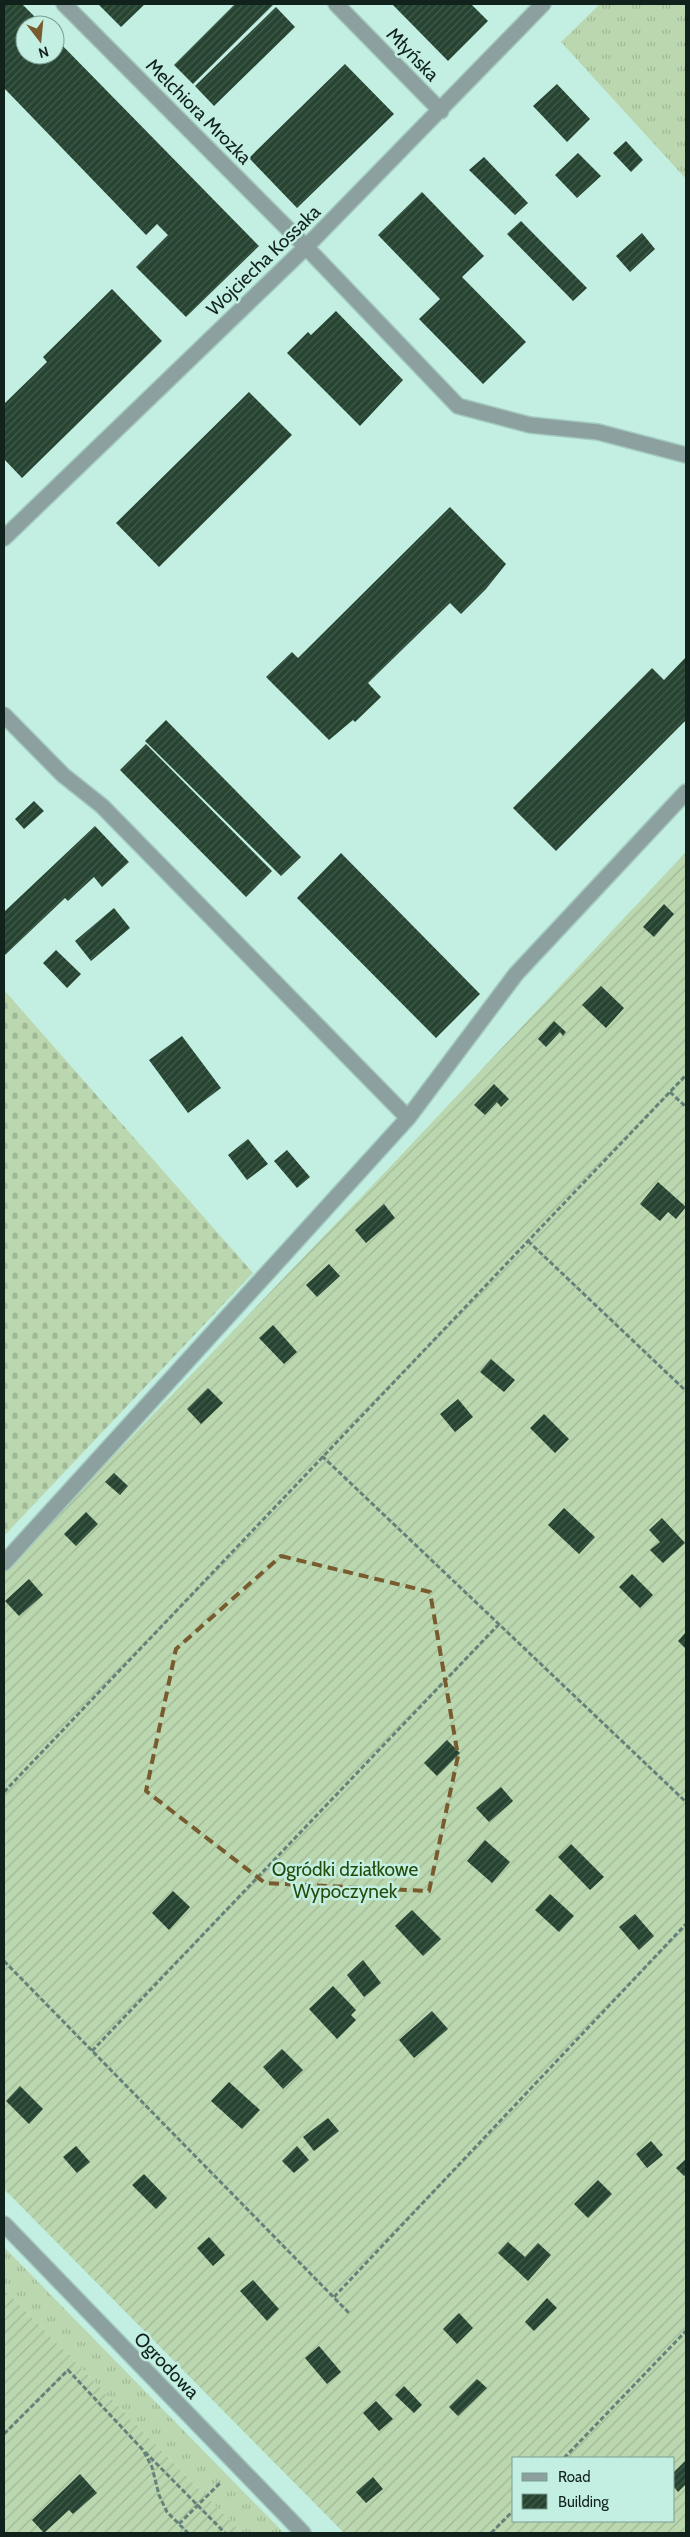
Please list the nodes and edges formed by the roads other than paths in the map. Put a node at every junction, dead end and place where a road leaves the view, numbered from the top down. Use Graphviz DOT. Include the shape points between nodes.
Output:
graph roads {
  1 [pos="64,4"];
  2 [pos="336,4"];
  3 [pos="543,4"];
  4 [pos="440,111"];
  5 [pos="306,247"];
  6 [pos="686,455"];
  7 [pos="4,538"];
  8 [pos="4,715"];
  9 [pos="686,792"];
  10 [pos="408,1118"];
  11 [pos="4,1563"];
  12 [pos="4,2224"];
  13 [pos="303,2533"];
  1 -- 5 [label="street, Melchiora Mrozka"];
  2 -- 4 [label="street, Młyńska"];
  3 -- 4 [label="street, Wojciecha Kossaka"];
  4 -- 5 [label="street, Wojciecha Kossaka"];
  5 -- 6 [label="street, Melchiora Mrozka" via="458,406 530,425 598,432"];
  5 -- 7 [label="street, Wojciecha Kossaka"];
  8 -- 10 [label="street" via="63,776 102,806"];
  9 -- 10 [label="street" via="516,974"];
  10 -- 11 [label="street"];
  12 -- 13 [label="street, Ogrodowa"];
}
